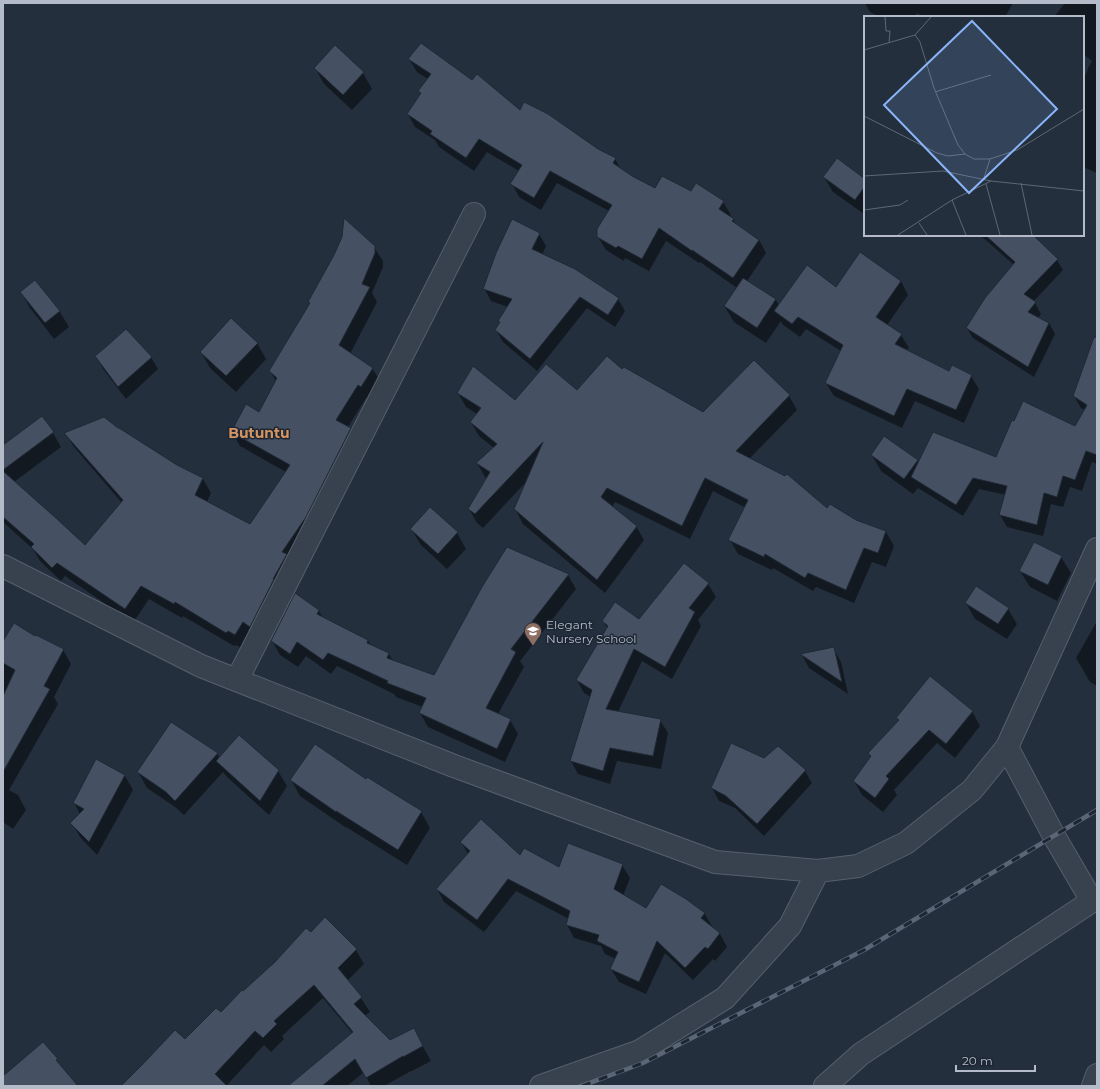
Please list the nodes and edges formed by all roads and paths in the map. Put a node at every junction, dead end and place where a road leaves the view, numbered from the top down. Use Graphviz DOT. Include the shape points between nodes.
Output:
graph roads {
  1 [pos="474,214"];
  2 [pos="1097,549"];
  3 [pos="3,566"];
  4 [pos="237,680"];
  5 [pos="1008,747"];
  6 [pos="818,871"];
  7 [pos="1094,900"];
  8 [pos="1097,1075"];
  9 [pos="541,1086"];
  10 [pos="826,1086"];
  11 [pos="1094,1086"];
  1 -- 4 [label="street"];
  2 -- 5 [label="street"];
  3 -- 4 [label="street" via="201,666"];
  4 -- 6 [label="street" via="454,766 715,862"];
  5 -- 6 [label="street" via="972,790 906,843 858,866"];
  5 -- 7 [label="street" via="1054,836"];
  6 -- 9 [label="street" via="790,926 725,998 640,1051"];
  7 -- 10 [label="street" via="861,1054"];
  8 -- 11 [label="street"];
}
